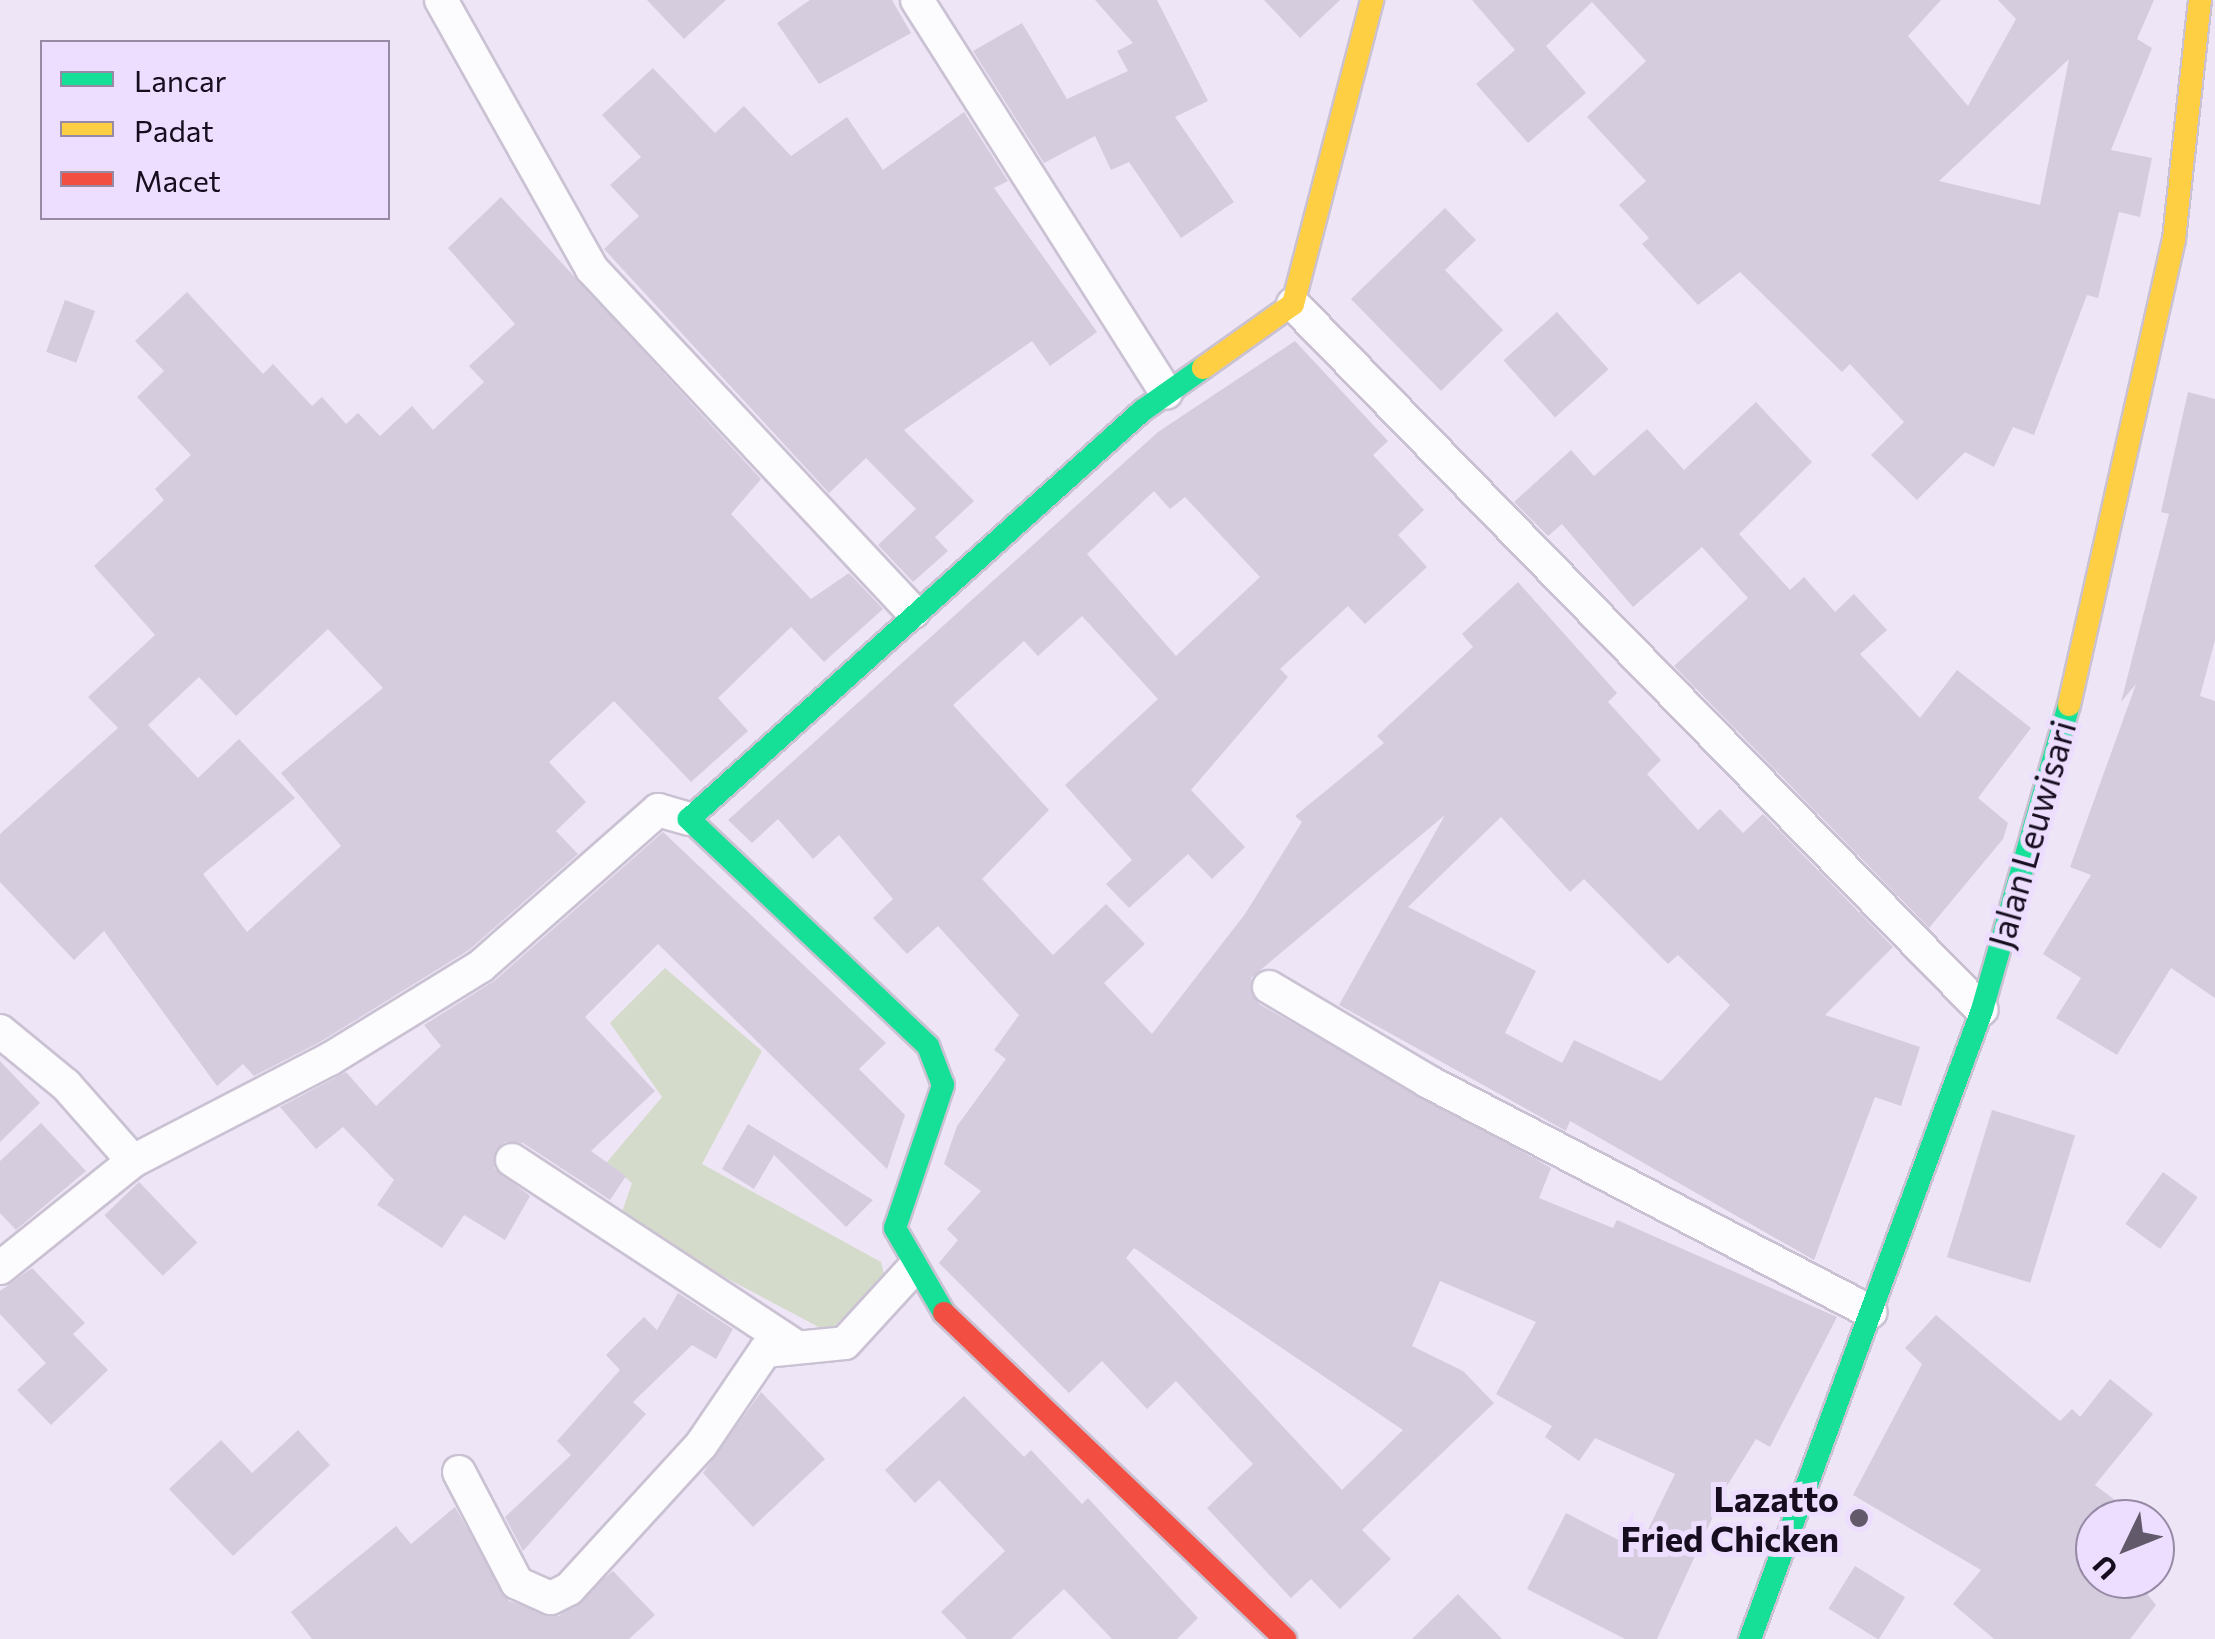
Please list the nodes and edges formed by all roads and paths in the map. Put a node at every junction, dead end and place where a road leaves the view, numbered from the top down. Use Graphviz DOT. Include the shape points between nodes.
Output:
graph roads {
  1 [pos="441,0"];
  2 [pos="917,0"];
  3 [pos="1372,0"];
  4 [pos="2200,0"];
  5 [pos="1293,304"];
  6 [pos="1166,393"];
  7 [pos="913,612"];
  8 [pos="689,819"];
  9 [pos="1269,987"];
  10 [pos="1982,1010"];
  11 [pos="0,1031"];
  12 [pos="512,1160"];
  13 [pos="133,1162"];
  14 [pos="0,1268"];
  15 [pos="912,1270"];
  16 [pos="1870,1312"];
  17 [pos="792,1343"];
  18 [pos="459,1472"];
  19 [pos="1285,1639"];
  20 [pos="1750,1639"];
  1 -- 7 [label="street" via="592,269"];
  2 -- 6 [label="street"];
  3 -- 5 [label="street"];
  4 -- 10 [label="street, Jalan Leuwisari" via="2174,239 2068,708"];
  5 -- 6 [label="street"];
  5 -- 10 [label="street"];
  6 -- 7 [label="street"];
  7 -- 8 [label="street"];
  8 -- 13 [label="street" via="658,810 481,966 330,1059"];
  8 -- 15 [label="street" via="928,1046 944,1085 895,1228"];
  9 -- 16 [label="street" via="1427,1081"];
  10 -- 16 [label="street, Jalan Leuwisari"];
  11 -- 13 [label="street" via="66,1085"];
  12 -- 17 [label="street"];
  13 -- 14 [label="street"];
  15 -- 17 [label="street" via="845,1342"];
  15 -- 19 [label="street" via="959,1333"];
  16 -- 20 [label="street, Jalan Leuwisari"];
  17 -- 18 [label="street" via="754,1361 701,1445 569,1589 551,1598 518,1583"];
}
